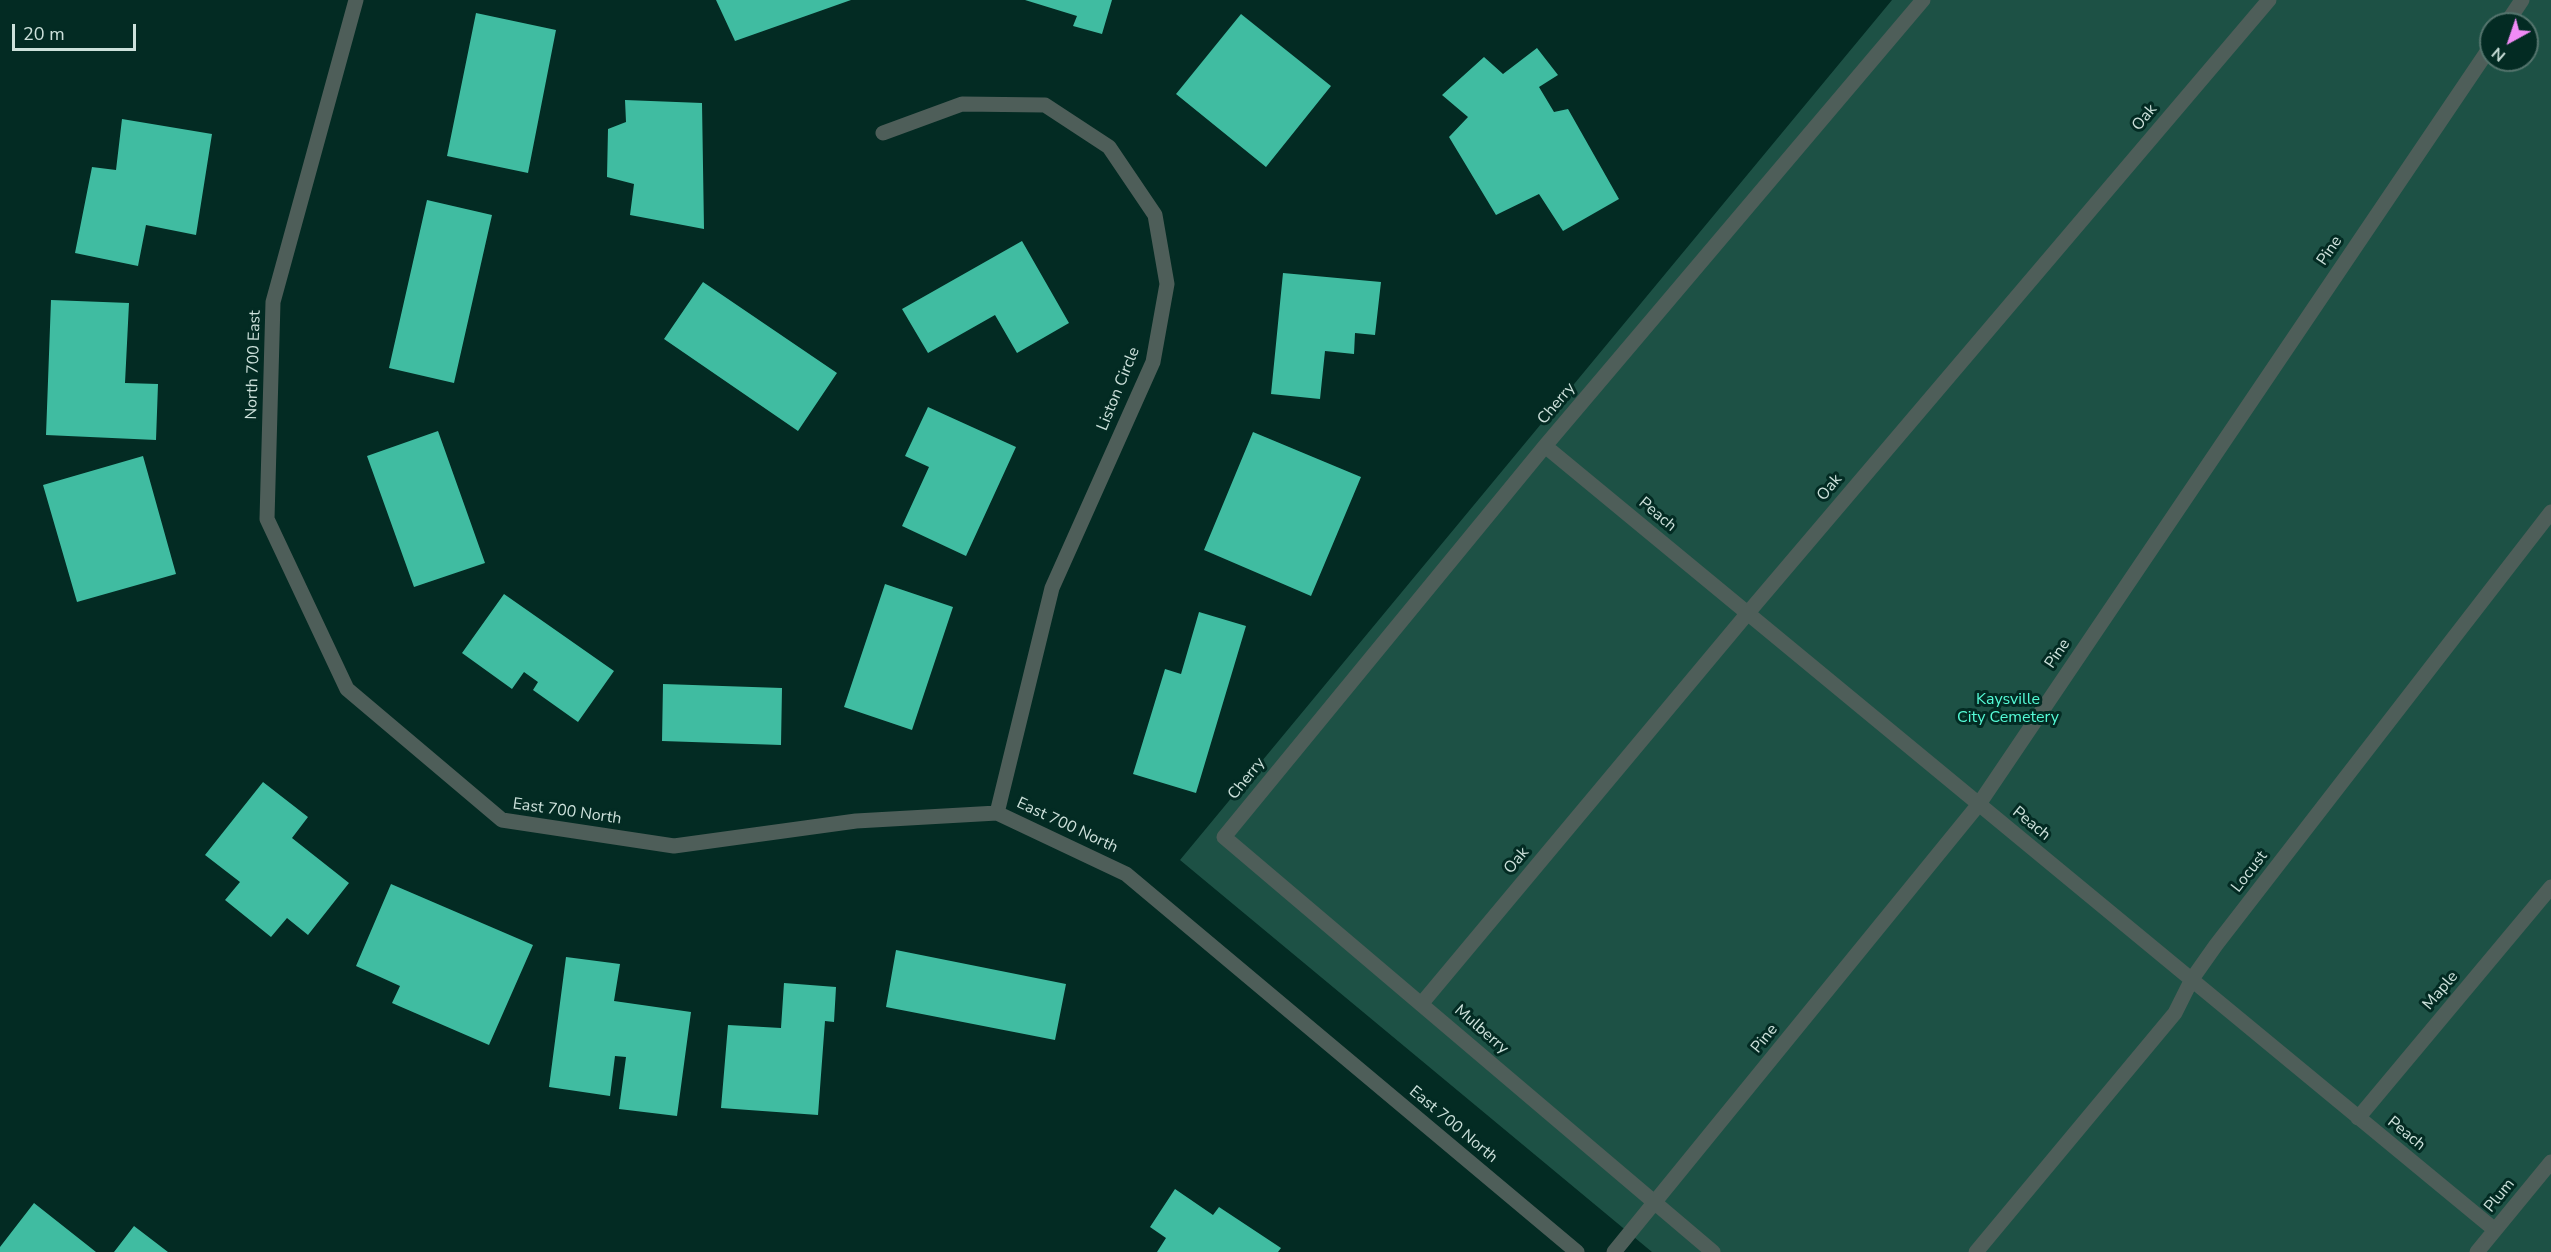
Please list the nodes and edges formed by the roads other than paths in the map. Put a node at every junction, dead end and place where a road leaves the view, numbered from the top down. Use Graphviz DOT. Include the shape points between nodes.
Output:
graph roads {
  1 [pos="356,0"];
  2 [pos="1923,0"];
  3 [pos="2269,0"];
  4 [pos="2479,64"];
  5 [pos="883,133"];
  6 [pos="1545,446"];
  7 [pos="2551,512"];
  8 [pos="1747,614"];
  9 [pos="347,689"];
  10 [pos="1979,804"];
  11 [pos="997,813"];
  12 [pos="1224,837"];
  13 [pos="2551,887"];
  14 [pos="2192,979"];
  15 [pos="1422,1003"];
  16 [pos="2358,1118"];
  17 [pos="2551,1162"];
  18 [pos="1655,1204"];
  19 [pos="2495,1230"];
  20 [pos="1577,1252"];
  21 [pos="1614,1252"];
  22 [pos="1713,1252"];
  23 [pos="1976,1252"];
  24 [pos="2477,1252"];
  1 -- 9 [label="street, North 700 East" via="273,302 267,519"];
  2 -- 6 [label="street, Cherry"];
  3 -- 8 [label="street, Oak"];
  4 -- 10 [label="street, Pine"];
  5 -- 11 [label="street, Liston Circle" via="962,104 1046,105 1109,147 1155,215 1167,284 1153,362 1052,588"];
  6 -- 8 [label="street, Peach"];
  6 -- 12 [label="street, Cherry"];
  7 -- 14 [label="street, Locust"];
  8 -- 10 [label="street, Peach"];
  8 -- 15 [label="street, Oak"];
  9 -- 11 [label="street, East 700 North" via="502,820 674,846 856,822"];
  10 -- 14 [label="street, Peach"];
  10 -- 18 [label="street, Pine"];
  11 -- 20 [label="street, East 700 North" via="1126,874"];
  12 -- 15 [label="street, Mulberry"];
  13 -- 16 [label="street, Maple"];
  14 -- 16 [label="street, Peach"];
  14 -- 23 [label="street, Locust" via="2175,1013"];
  15 -- 18 [label="street, Mulberry"];
  16 -- 19 [label="street, Peach"];
  17 -- 19 [label="street, Plum"];
  18 -- 21 [label="street, Pine"];
  18 -- 22 [label="street, Mulberry"];
  19 -- 24 [label="street, Plum"];
}
